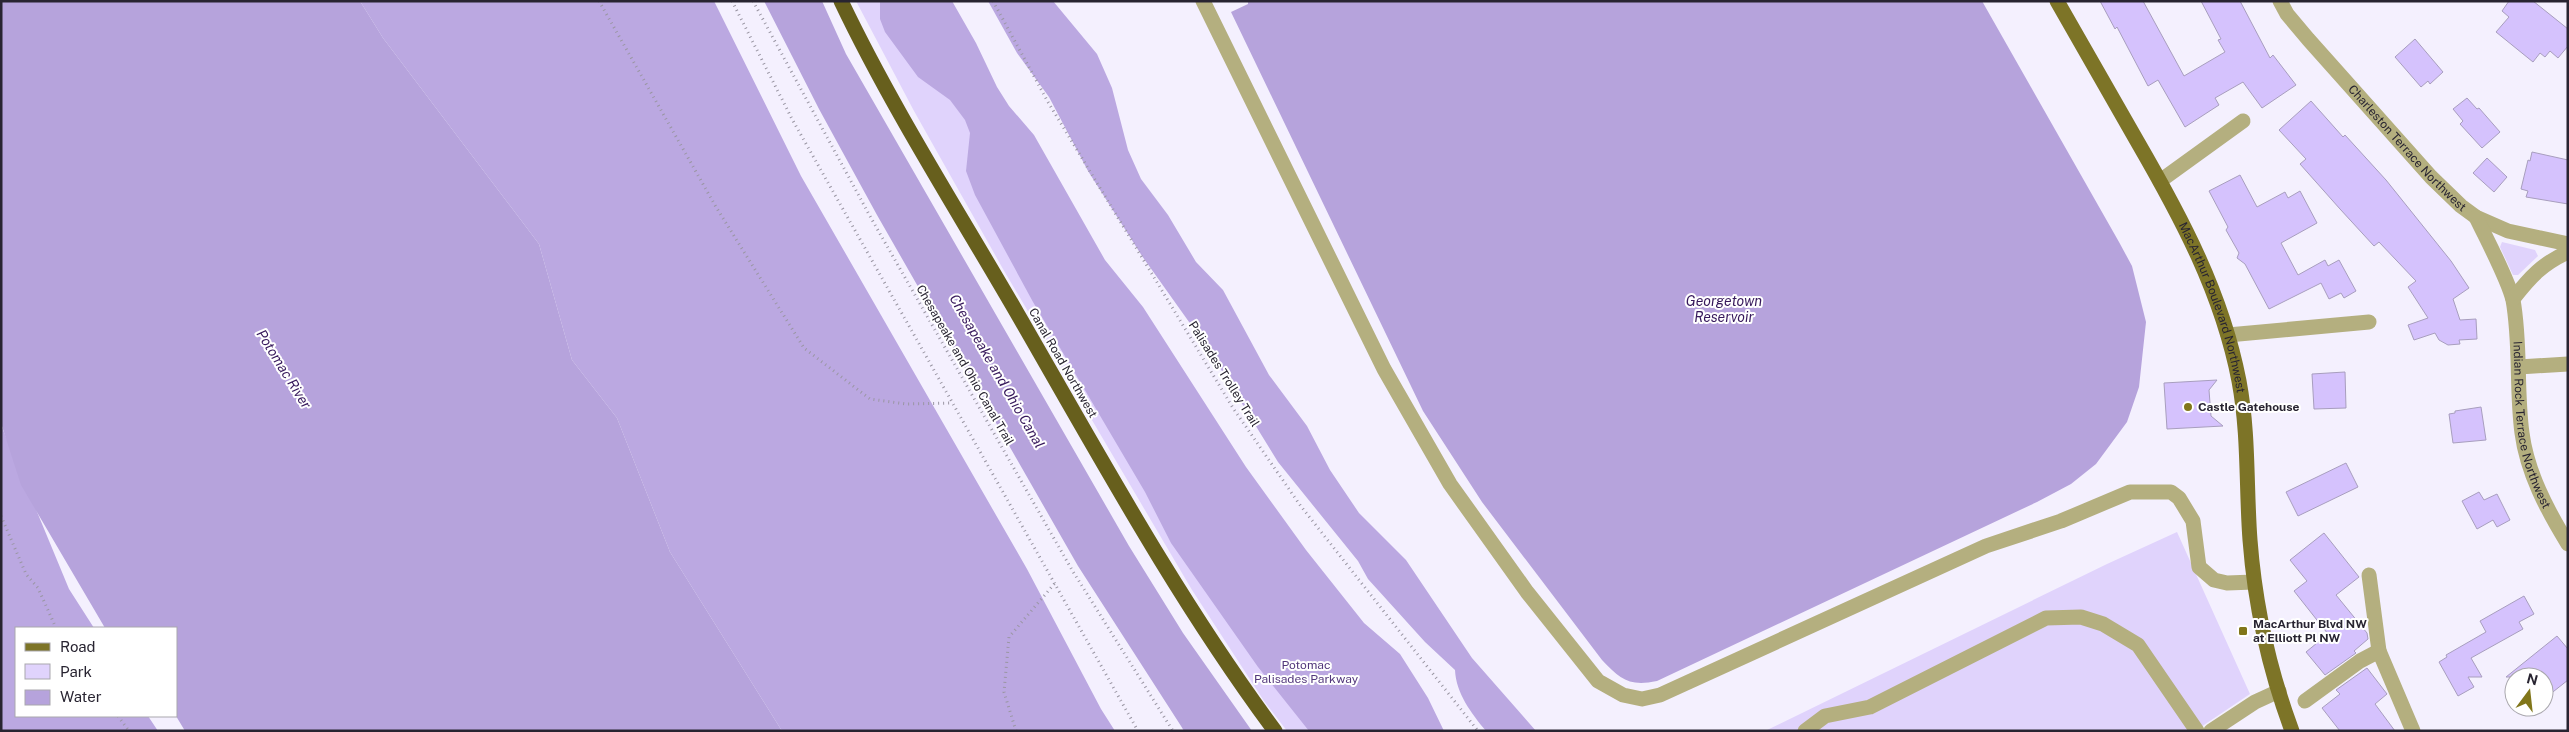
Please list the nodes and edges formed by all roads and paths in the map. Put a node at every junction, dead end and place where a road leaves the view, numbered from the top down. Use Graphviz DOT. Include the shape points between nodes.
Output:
graph roads {
  1 [pos="599,1"];
  2 [pos="732,1"];
  3 [pos="753,1"];
  4 [pos="840,1"];
  5 [pos="993,1"];
  6 [pos="1203,1"];
  7 [pos="2057,1"];
  8 [pos="2280,1"];
  9 [pos="2243,121"];
  10 [pos="2160,181"];
  11 [pos="2476,217"];
  12 [pos="2568,244"];
  13 [pos="2568,252"];
  14 [pos="2513,299"];
  15 [pos="2369,322"];
  16 [pos="2228,335"];
  17 [pos="2568,364"];
  18 [pos="2519,367"];
  19 [pos="953,403"];
  20 [pos="1,516"];
  21 [pos="2568,544"];
  22 [pos="2369,575"];
  23 [pos="2254,582"];
  24 [pos="1055,583"];
  25 [pos="56,627"];
  26 [pos="2378,652"];
  27 [pos="2279,691"];
  28 [pos="2304,701"];
  29 [pos="119,717"];
  30 [pos="129,731"];
  31 [pos="1016,731"];
  32 [pos="1138,731"];
  33 [pos="1173,731"];
  34 [pos="1275,731"];
  35 [pos="1478,731"];
  36 [pos="1806,731"];
  37 [pos="2196,731"];
  38 [pos="2211,731"];
  39 [pos="2292,731"];
  40 [pos="2413,731"];
  1 -- 19 [label="path" via="716,207 804,348 870,399 906,404"];
  2 -- 19 [label="path" via="792,119"];
  3 -- 33 [label="path, Chesapeake and Ohio Canal Trail" via="1072,570"];
  4 -- 34 [label="highway, Canal Road Northwest" via="891,96 1164,569"];
  5 -- 35 [label="path, Palisades Trolley Trail" via="1048,102 1233,408 1300,505"];
  6 -- 23 [label="street" via="1384,369 1450,484 1526,592 1575,654 1598,681 1623,695 1642,699 1660,695 1977,550 2061,521 2130,492 2171,492 2179,498 2193,521 2199,566 2214,580"];
  7 -- 10 [label="main road, MacArthur Boulevard Northwest"];
  8 -- 11 [label="street, Charleston Terrace Northwest" via="2303,33 2431,177"];
  9 -- 10 [label="street"];
  10 -- 16 [label="main road, MacArthur Boulevard Northwest" via="2201,261"];
  11 -- 12 [label="street, Charleston Terrace Northwest" via="2508,231"];
  11 -- 14 [label="street, Indian Rock Terrace Northwest"];
  13 -- 14 [label="street" via="2546,262"];
  14 -- 18 [label="street, Indian Rock Terrace Northwest"];
  15 -- 16 [label="street"];
  16 -- 23 [label="main road, MacArthur Boulevard Northwest" via="2245,418"];
  17 -- 18 [label="street"];
  18 -- 21 [label="street, Indian Rock Terrace Northwest" via="2520,416 2526,454 2544,501"];
  19 -- 24 [label="path"];
  20 -- 25 [label="path" via="26,574 38,588"];
  22 -- 26 [label="street"];
  23 -- 27 [label="main road, MacArthur Boulevard Northwest" via="2264,640"];
  24 -- 31 [label="path" via="1009,637 1004,692"];
  24 -- 32 [label="path"];
  26 -- 28 [label="street"];
  26 -- 40 [label="street"];
  27 -- 38 [label="street" via="2250,705"];
  27 -- 39 [label="main road, MacArthur Boulevard Northwest"];
  29 -- 30 [label="path"];
  36 -- 37 [label="street" via="1825,716 1870,707 2046,618 2081,617 2104,624 2138,645"];
}
